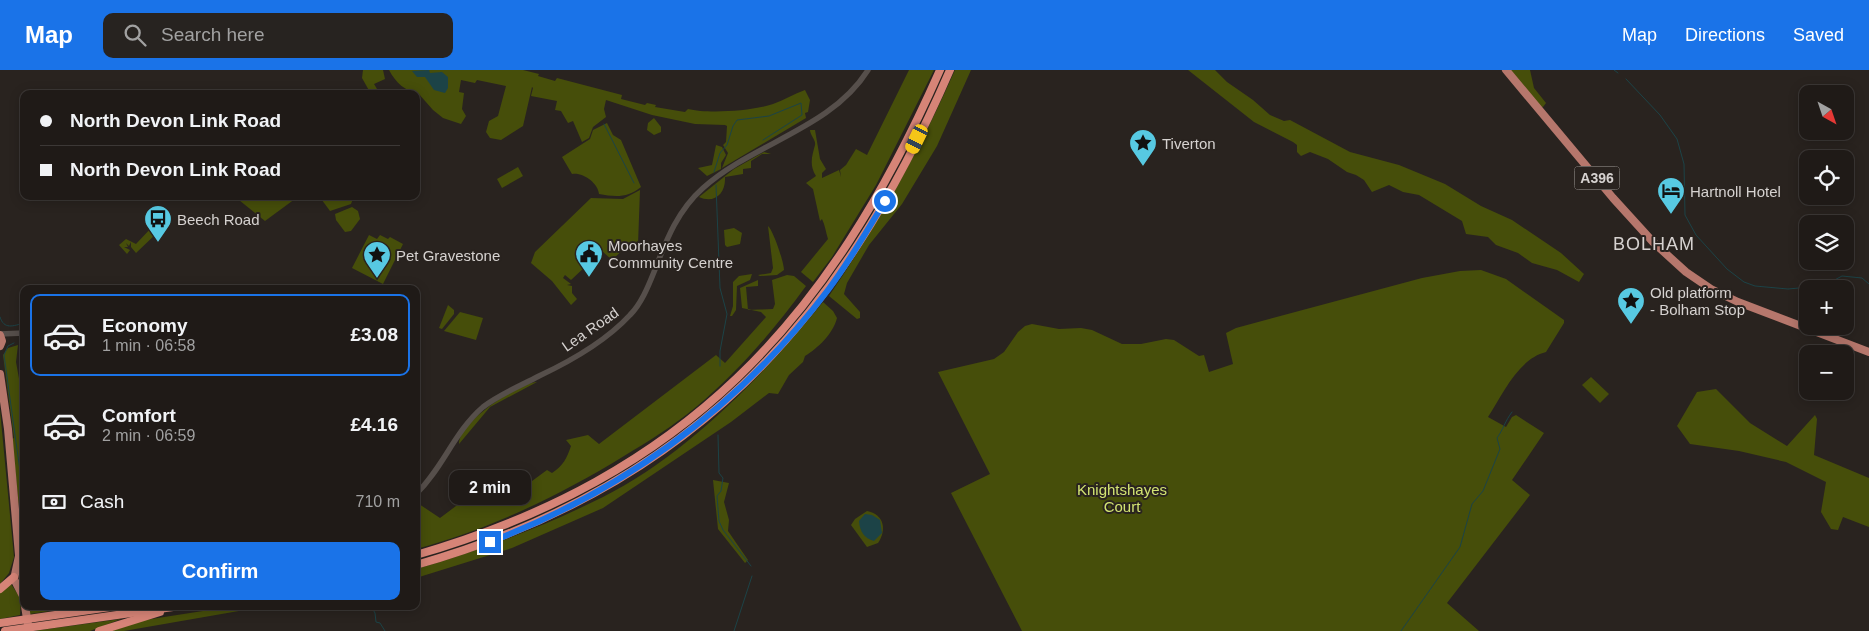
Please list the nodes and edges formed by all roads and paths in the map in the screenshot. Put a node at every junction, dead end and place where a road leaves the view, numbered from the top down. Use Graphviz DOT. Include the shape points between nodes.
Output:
graph roads {
  1 [pos="868,70"];
  2 [pos="940,70"];
  3 [pos="950,70"];
  4 [pos="1506,70"];
  5 [pos="20,334"];
  6 [pos="20,334"];
  7 [pos="0,339"];
  8 [pos="1869,352"];
  9 [pos="0,374"];
  10 [pos="420,490"];
  11 [pos="20,554"];
  12 [pos="420,555"];
  13 [pos="420,564"];
  14 [pos="20,574"];
  15 [pos="15,576"];
  16 [pos="20,587"];
  17 [pos="0,589"];
  18 [pos="26,610"];
  19 [pos="89,610"];
  20 [pos="156,610"];
  21 [pos="167,610"];
  22 [pos="0,623"];
  23 [pos="5,631"];
  24 [pos="29,631"];
  25 [pos="99,631"];
  1 -- 10 [label="street, Lea Road" via="851,92 831,109 739,163 703,189 673,226 646,291 632,313 594,345 482,408 459,433"];
  2 -- 12 [label="highway" via="889,174 836,264 788,326 731,384 662,441 580,492 514,523"];
  3 -- 13 [label="highway" via="898,177 843,269 790,336 737,392 667,448 584,500 508,535"];
  4 -- 8 [label="main road, A396" via="1614,198 1686,272 1717,292"];
  5 -- 7 [label="street"];
  6 -- 7 [label="street"];
  9 -- 11 [label="main road"];
  11 -- 15 [label="main road"];
  14 -- 15 [label="main road"];
  15 -- 16 [label="main road" via="14,582"];
  15 -- 17 [label="highway"];
  18 -- 24 [label="main road"];
  19 -- 22 [label="highway"];
  20 -- 23 [label="highway"];
  21 -- 25 [label="highway"];
}
